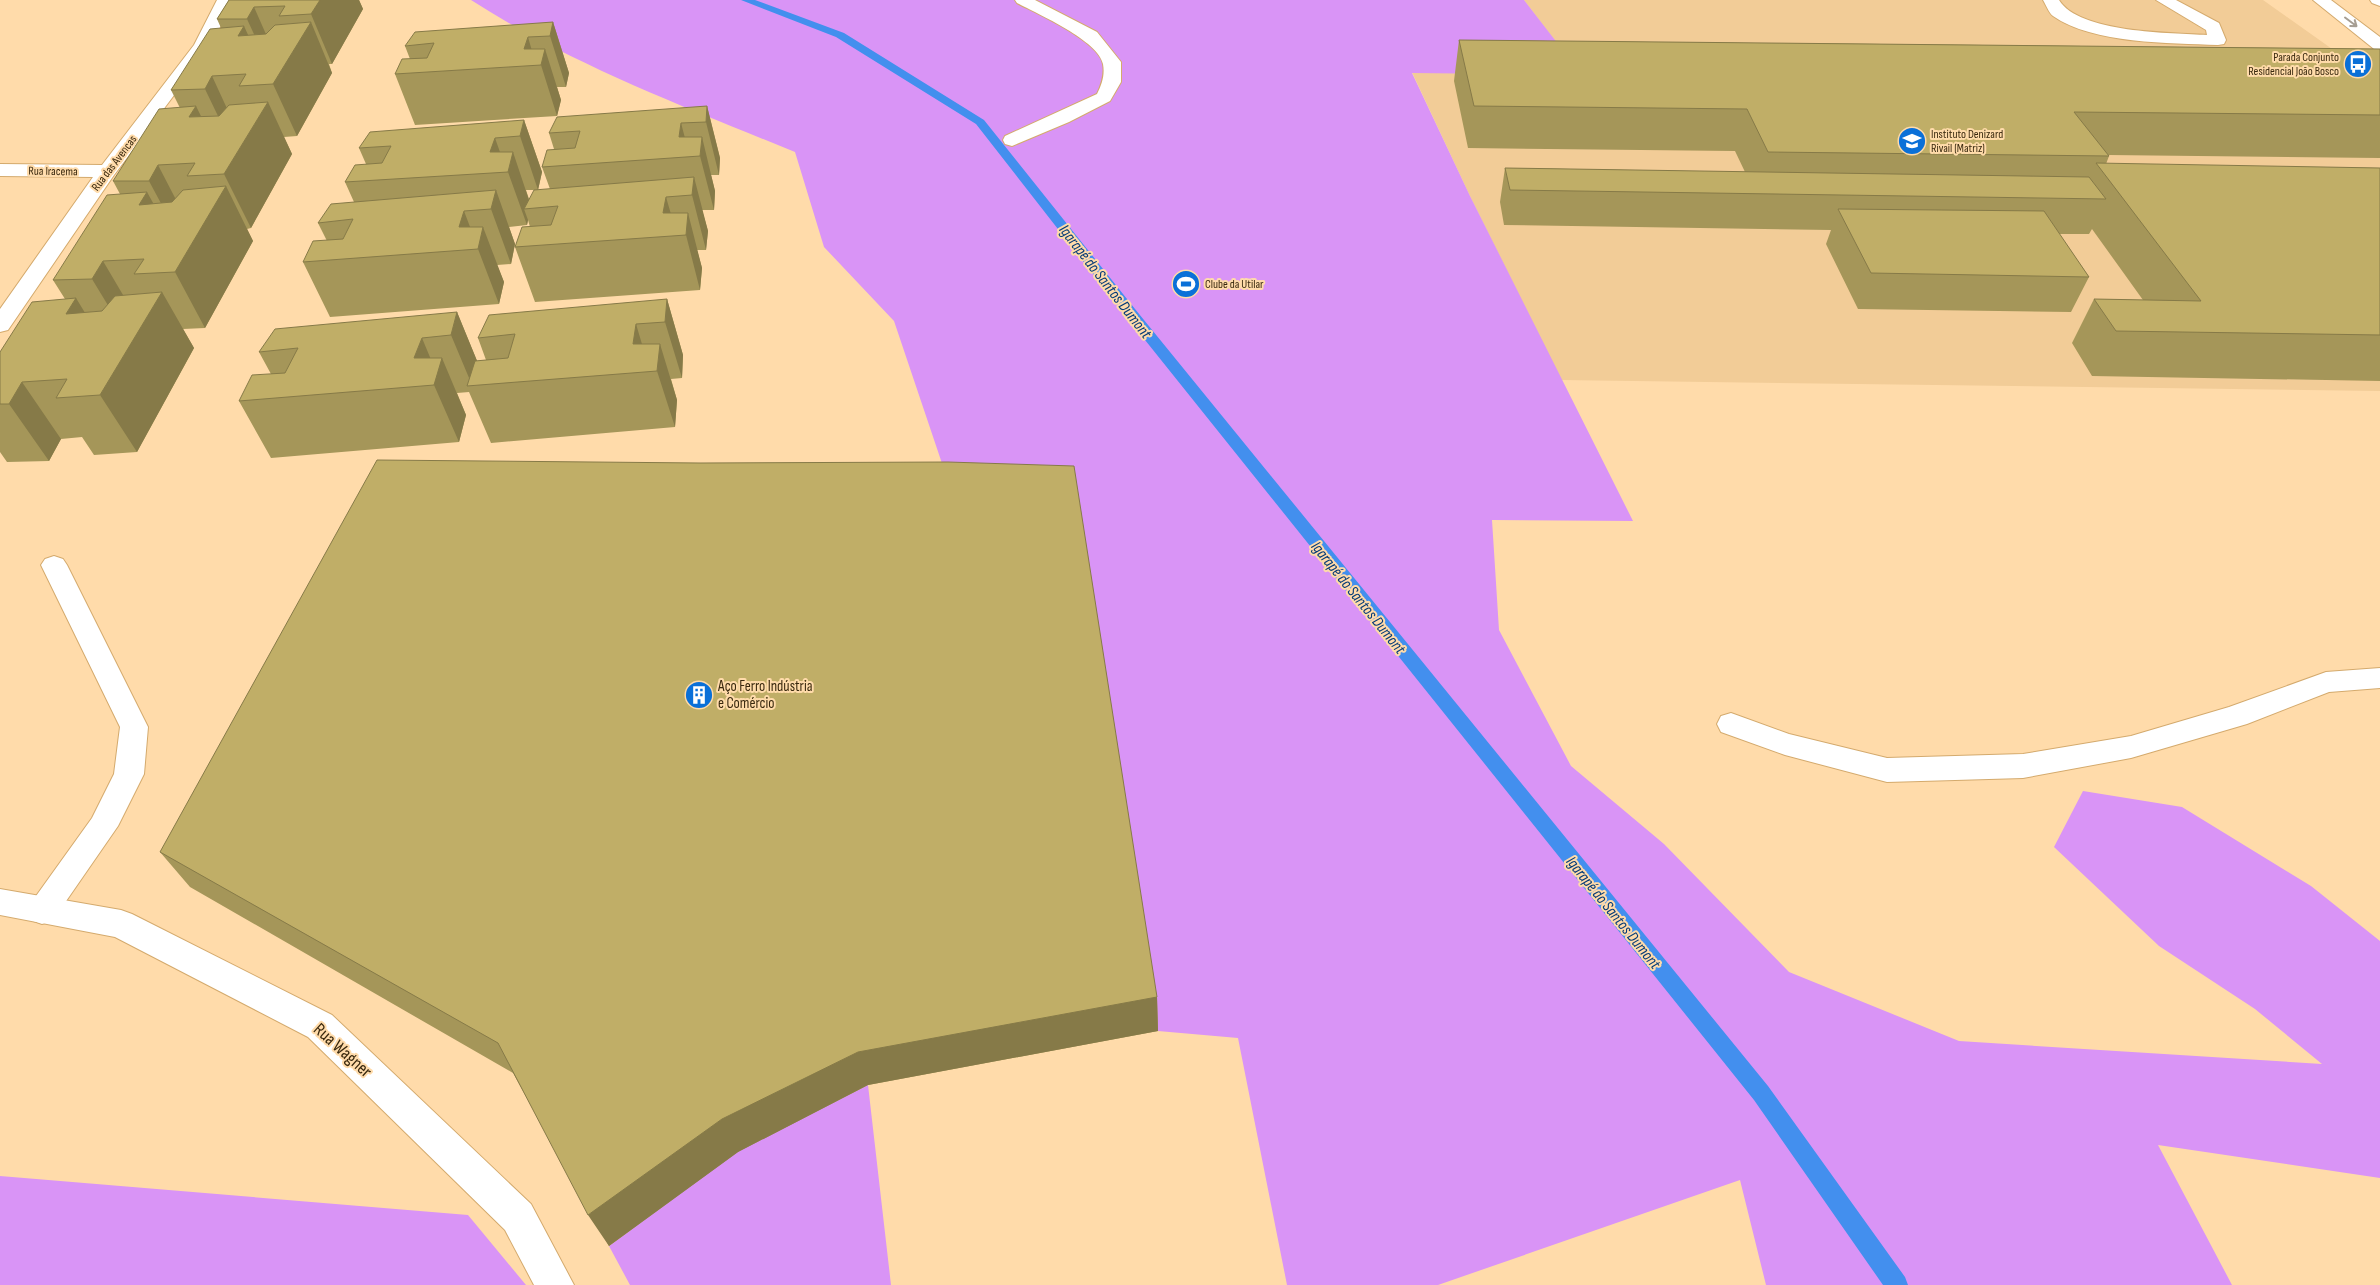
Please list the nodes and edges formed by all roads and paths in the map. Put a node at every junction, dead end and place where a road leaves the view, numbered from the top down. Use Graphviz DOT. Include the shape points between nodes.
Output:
graph roads {
  1 [pos="225,0"];
  2 [pos="1023,0"];
  3 [pos="2051,0"];
  4 [pos="2164,0"];
  5 [pos="2321,0"];
  6 [pos="2380,45"];
  7 [pos="1012,140"];
  8 [pos="0,170"];
  9 [pos="107,172"];
  10 [pos="0,324"];
  11 [pos="54,565"];
  12 [pos="2380,678"];
  13 [pos="1731,724"];
  14 [pos="0,902"];
  15 [pos="42,910"];
  16 [pos="555,1285"];
  1 -- 9 [label="main road, Rua das Avencas" via="202,46"];
  2 -- 7 [label="main road" via="1092,36 1112,62 1112,82 1104,97"];
  3 -- 4 [label="main road" via="2058,12 2099,30 2160,38 2218,40 2213,27"];
  5 -- 6 [label="main road, one-way"];
  8 -- 9 [label="main road, Rua Iracema"];
  9 -- 10 [label="main road, Rua das Avencas"];
  11 -- 15 [label="main road" via="134,726 129,774 103,826"];
  12 -- 13 [label="main road" via="2326,682 2237,716 2131,747 2023,766 1887,770 1785,744"];
  14 -- 15 [label="main road, Rua Wagner"];
  15 -- 16 [label="main road, Rua Wagner" via="120,924 320,1026 518,1217"];
}
